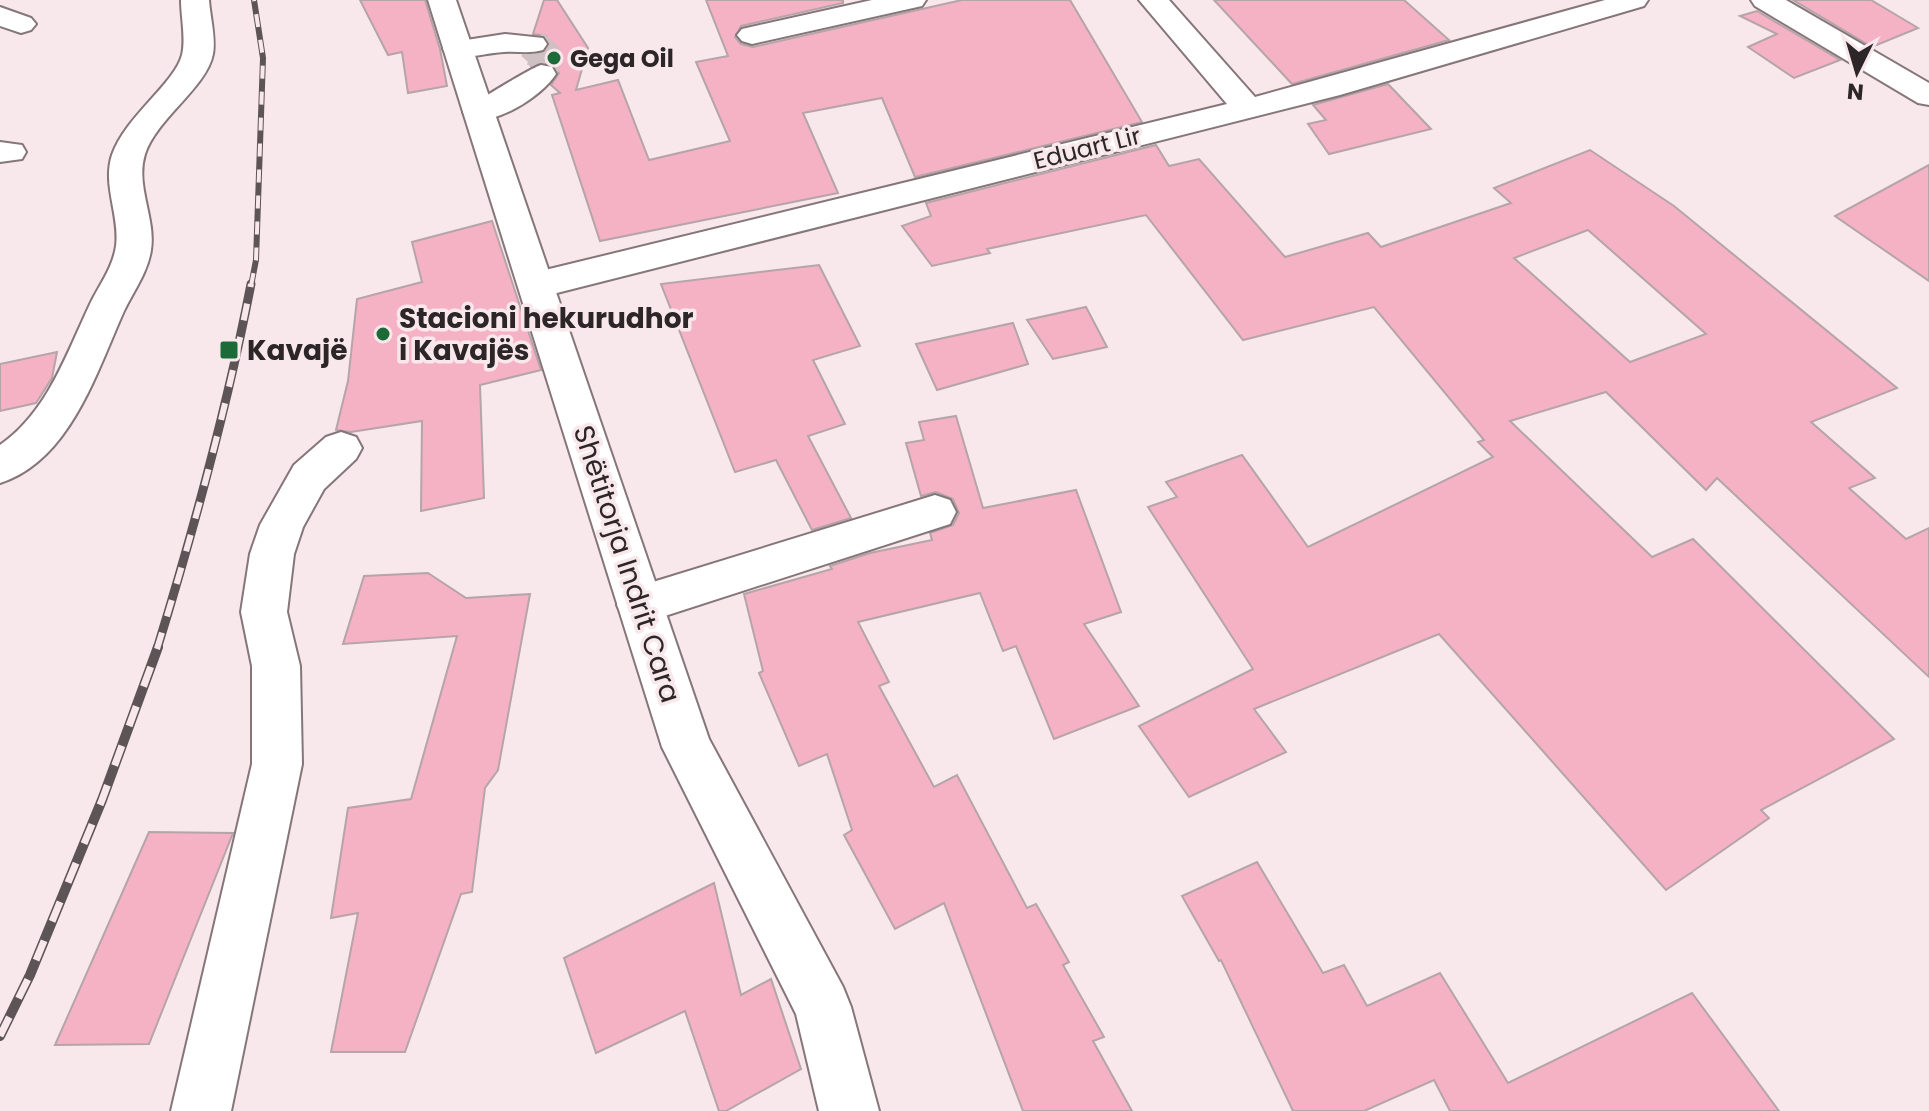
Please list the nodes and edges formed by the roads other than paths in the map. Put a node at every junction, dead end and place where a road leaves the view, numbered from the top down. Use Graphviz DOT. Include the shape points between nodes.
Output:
graph roads {
  1 [pos="195,0"];
  2 [pos="442,0"];
  3 [pos="912,0"];
  4 [pos="1153,0"];
  5 [pos="1634,0"];
  6 [pos="1765,0"];
  7 [pos="752,35"];
  8 [pos="458,49"];
  9 [pos="1929,96"];
  10 [pos="1248,108"];
  11 [pos="479,112"];
  12 [pos="537,285"];
  13 [pos="341,448"];
  14 [pos="0,467"];
  15 [pos="935,512"];
  16 [pos="640,605"];
  17 [pos="201,1111"];
  18 [pos="849,1111"];
  1 -- 14 [label="street" via="198,54 135,137 128,155 125,170 134,241 124,276 57,408 29,447"];
  2 -- 8 [label="street, Shëtitorja Indrit Cara"];
  3 -- 7 [label="street"];
  4 -- 10 [label="street"];
  5 -- 10 [label="street, Eduart Lir"];
  6 -- 9 [label="street"];
  8 -- 11 [label="street, Shëtitorja Indrit Cara"];
  8 -- 11 [label="street" via="505,43 537,59 520,91"];
  10 -- 12 [label="street, Eduart Lir"];
  11 -- 12 [label="street, Shëtitorja Indrit Cara"];
  12 -- 16 [label="street, Shëtitorja Indrit Cara"];
  13 -- 17 [label="street" via="309,477 272,554 264,612 276,666 277,764"];
  15 -- 16 [label="street"];
  16 -- 18 [label="street, Shëtitorja Indrit Cara" via="687,747 823,1007"];
}
